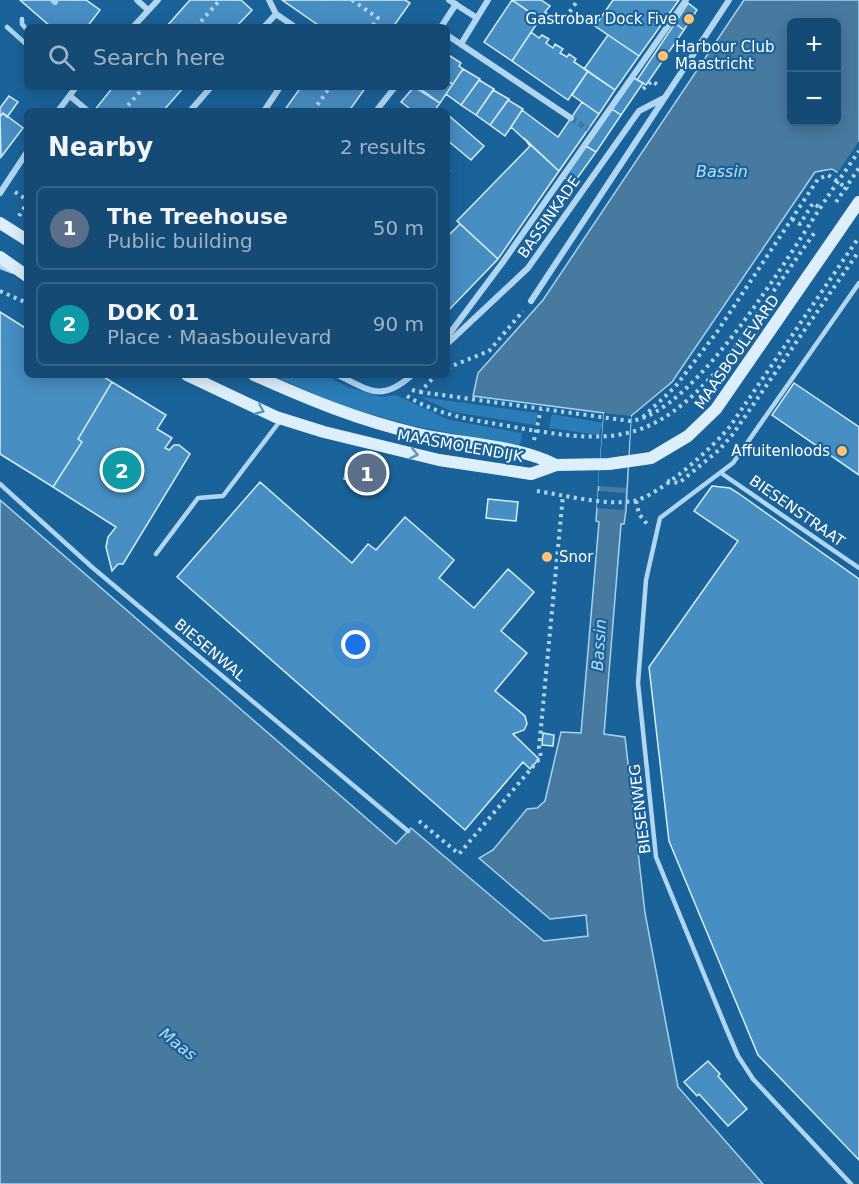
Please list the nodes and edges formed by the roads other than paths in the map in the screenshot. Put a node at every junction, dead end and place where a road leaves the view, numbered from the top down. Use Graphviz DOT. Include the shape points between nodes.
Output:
graph roads {
  1 [pos="137,0"];
  2 [pos="158,0"];
  3 [pos="268,0"];
  4 [pos="488,0"];
  5 [pos="686,0"];
  6 [pos="729,0"];
  7 [pos="452,2"];
  8 [pos="148,10"];
  9 [pos="276,14"];
  10 [pos="477,18"];
  11 [pos="22,19"];
  12 [pos="135,24"];
  13 [pos="267,24"];
  14 [pos="291,24"];
  15 [pos="442,24"];
  16 [pos="24,26"];
  17 [pos="7,27"];
  18 [pos="450,37"];
  19 [pos="24,42"];
  20 [pos="461,44"];
  21 [pos="71,90"];
  22 [pos="73,90"];
  23 [pos="208,90"];
  24 [pos="278,90"];
  25 [pos="393,90"];
  26 [pos="663,99"];
  27 [pos="60,108"];
  28 [pos="86,108"];
  29 [pos="193,108"];
  30 [pos="266,108"];
  31 [pos="378,108"];
  32 [pos="571,118"];
  33 [pos="24,157"];
  34 [pos="0,193"];
  35 [pos="855,207"];
  36 [pos="0,223"];
  37 [pos="24,238"];
  38 [pos="0,257"];
  39 [pos="0,266"];
  40 [pos="24,274"];
  41 [pos="24,275"];
  42 [pos="859,283"];
  43 [pos="531,301"];
  44 [pos="450,333"];
  45 [pos="450,341"];
  46 [pos="193,378"];
  47 [pos="261,378"];
  48 [pos="345,378"];
  49 [pos="409,378"];
  50 [pos="281,419"];
  51 [pos="556,465"];
  52 [pos="600,465"];
  53 [pos="719,475"];
  54 [pos="0,484"];
  55 [pos="156,554"];
  56 [pos="859,568"];
  57 [pos="408,831"];
  58 [pos="851,1184"];
  1 -- 8 [label="street"];
  2 -- 8 [label="street"];
  3 -- 9 [label="street"];
  4 -- 10 [label="street"];
  5 -- 44 [label="street"];
  6 -- 26 [label="street, BASSINKADE"];
  7 -- 10 [label="street"];
  7 -- 15 [label="street"];
  8 -- 12 [label="street"];
  9 -- 13 [label="street"];
  9 -- 14 [label="street"];
  10 -- 20 [label="street"];
  11 -- 16 [label="lane"];
  17 -- 19 [label="lane"];
  18 -- 20 [label="street"];
  20 -- 32 [label="street"];
  21 -- 27 [label="street"];
  22 -- 28 [label="street"];
  23 -- 29 [label="street"];
  24 -- 30 [label="street"];
  25 -- 31 [label="street"];
  26 -- 43 [label="street, BASSINKADE"];
  26 -- 45 [label="street, BASSINKADE" via="639,111 528,268"];
  33 -- 34 [label="street"];
  35 -- 52 [label="main road, MAASBOULEVARD" via="704,423 651,458"];
  36 -- 37 [label="main road"];
  38 -- 40 [label="main road"];
  39 -- 41 [label="street"];
  42 -- 53 [label="lane, BIESENWEG" via="733,463"];
  46 -- 50 [label="main road, one-way"];
  47 -- 51 [label="main road, MAASMOLENDIJK" via="362,420 534,453"];
  48 -- 49 [label="street" via="374,391 397,388"];
  50 -- 51 [label="main road, MAASMOLENDIJK, one-way" via="439,460 531,474"];
  50 -- 55 [label="lane" via="223,496 198,498"];
  51 -- 52 [label="main road, MAASMOLENDIJK"];
  53 -- 56 [label="lane, BIESENSTRAAT"];
  53 -- 58 [label="lane, BIESENWEG" via="660,518 646,580 638,683 656,857 743,1066"];
  54 -- 57 [label="lane, BIESENWAL" via="93,568"];
}
